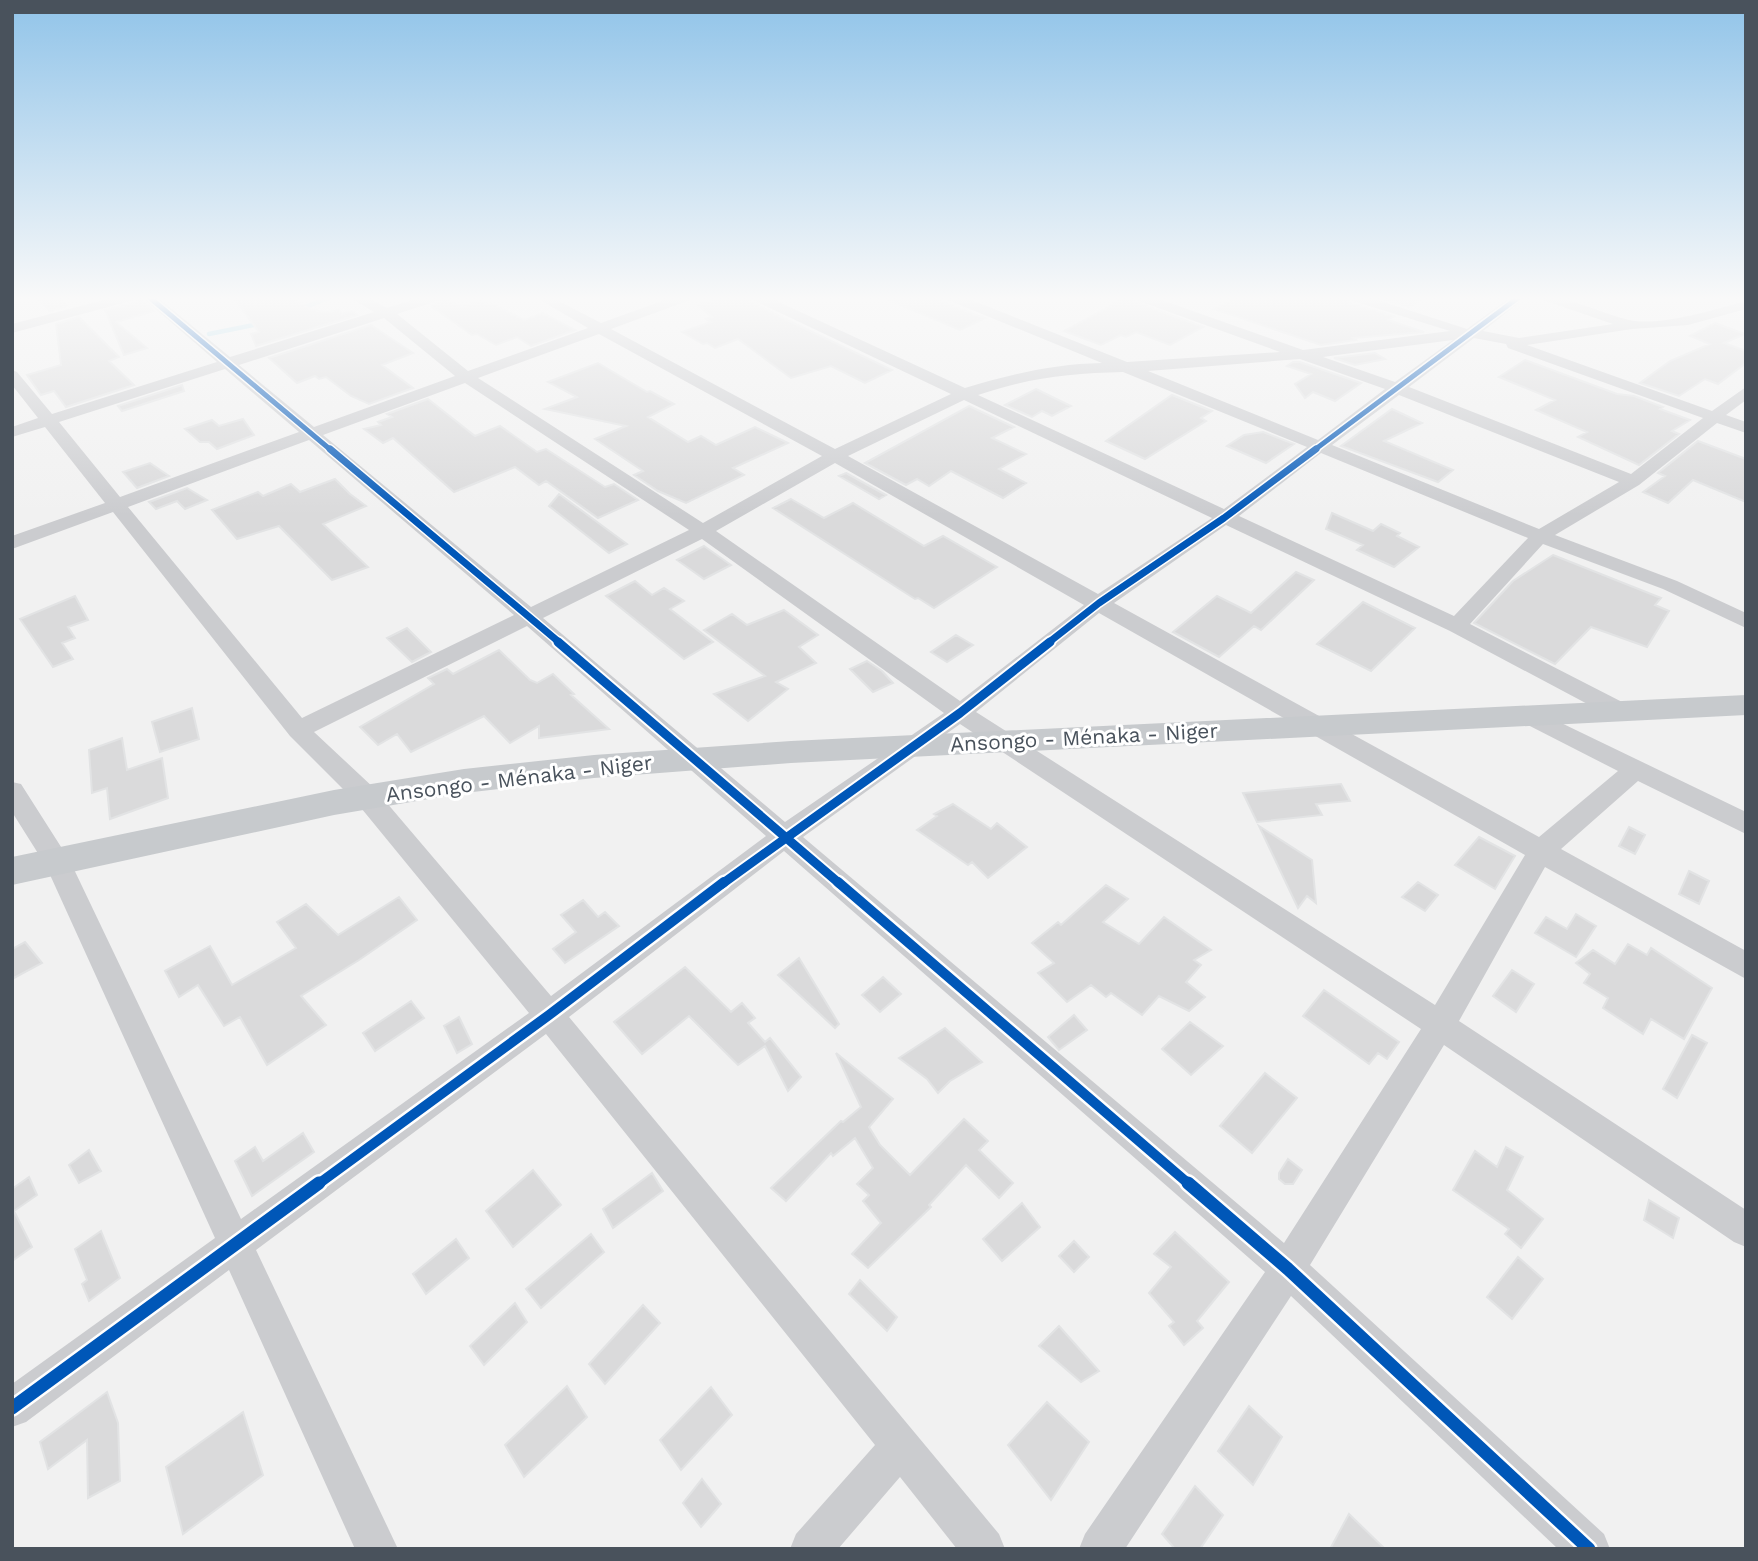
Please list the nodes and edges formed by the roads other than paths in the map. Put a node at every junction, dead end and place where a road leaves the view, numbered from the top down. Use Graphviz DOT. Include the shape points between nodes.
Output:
graph roads {
  1 [pos="209,370"];
  2 [pos="235,370"];
  3 [pos="457,370"];
  4 [pos="485,370"];
  5 [pos="677,370"];
  6 [pos="913,370"];
  7 [pos="1062,370"];
  8 [pos="1137,370"];
  9 [pos="1346,370"];
  10 [pos="1423,370"];
  11 [pos="1584,370"];
  12 [pos="12,375"];
  13 [pos="466,377"];
  14 [pos="1399,389"];
  15 [pos="1746,392"];
  16 [pos="964,394"];
  17 [pos="1715,416"];
  18 [pos="50,420"];
  19 [pos="1746,428"];
  20 [pos="12,432"];
  21 [pos="309,434"];
  22 [pos="1320,447"];
  23 [pos="835,456"];
  24 [pos="1633,481"];
  25 [pos="117,504"];
  26 [pos="1224,518"];
  27 [pos="704,531"];
  28 [pos="1539,536"];
  29 [pos="12,543"];
  30 [pos="1099,603"];
  31 [pos="528,617"];
  32 [pos="1746,621"];
  33 [pos="1457,626"];
  34 [pos="1746,705"];
  35 [pos="1618,710"];
  36 [pos="960,713"];
  37 [pos="1526,714"];
  38 [pos="1317,726"];
  39 [pos="298,730"];
  40 [pos="1003,741"];
  41 [pos="913,746"];
  42 [pos="693,759"];
  43 [pos="1636,769"];
  44 [pos="12,791"];
  45 [pos="366,796"];
  46 [pos="1746,824"];
  47 [pos="785,836"];
  48 [pos="1541,851"];
  49 [pos="57,861"];
  50 [pos="12,871"];
  51 [pos="1746,965"];
  52 [pos="549,1015"];
  53 [pos="1440,1025"];
  54 [pos="1746,1230"];
  55 [pos="234,1246"];
  56 [pos="1288,1269"];
  57 [pos="12,1408"];
  58 [pos="900,1446"];
  59 [pos="377,1549"];
  60 [pos="811,1549"];
  61 [pos="984,1549"];
  62 [pos="1100,1549"];
  63 [pos="1589,1549"];
  1 -- 18 [label="street"];
  2 -- 21 [label="street"];
  3 -- 13 [label="street"];
  4 -- 13 [label="street"];
  5 -- 23 [label="street"];
  6 -- 16 [label="street"];
  7 -- 16 [label="street" via="1020,376"];
  8 -- 22 [label="street"];
  9 -- 14 [label="street"];
  10 -- 14 [label="street"];
  11 -- 17 [label="street"];
  12 -- 18 [label="street"];
  13 -- 21 [label="street"];
  13 -- 27 [label="street"];
  14 -- 22 [label="street"];
  14 -- 24 [label="street"];
  15 -- 17 [label="street"];
  16 -- 23 [label="street"];
  16 -- 26 [label="street"];
  17 -- 19 [label="street"];
  17 -- 24 [label="street"];
  18 -- 20 [label="street"];
  18 -- 25 [label="street"];
  21 -- 25 [label="street"];
  21 -- 31 [label="street"];
  22 -- 26 [label="street"];
  22 -- 28 [label="street"];
  23 -- 27 [label="street"];
  23 -- 30 [label="street"];
  24 -- 28 [label="street"];
  25 -- 29 [label="street"];
  25 -- 39 [label="street"];
  26 -- 30 [label="street"];
  26 -- 33 [label="street"];
  27 -- 31 [label="street"];
  27 -- 36 [label="street"];
  28 -- 32 [label="street" via="1670,584"];
  28 -- 33 [label="street"];
  30 -- 36 [label="street"];
  30 -- 38 [label="street"];
  31 -- 39 [label="street"];
  31 -- 42 [label="street"];
  33 -- 35 [label="street"];
  34 -- 35 [label="main road, Ansongo - Ménaka - Niger"];
  35 -- 37 [label="main road, Ansongo - Ménaka - Niger"];
  36 -- 40 [label="street"];
  36 -- 41 [label="street"];
  37 -- 38 [label="main road, Ansongo - Ménaka - Niger"];
  37 -- 43 [label="street"];
  38 -- 40 [label="main road, Ansongo - Ménaka - Niger"];
  38 -- 48 [label="street"];
  39 -- 45 [label="street"];
  40 -- 41 [label="main road, Ansongo - Ménaka - Niger"];
  40 -- 53 [label="street"];
  41 -- 42 [label="main road, Ansongo - Ménaka - Niger"];
  41 -- 47 [label="street"];
  42 -- 45 [label="main road, Ansongo - Ménaka - Niger" via="530,772"];
  42 -- 47 [label="street"];
  43 -- 46 [label="street"];
  43 -- 48 [label="street"];
  44 -- 49 [label="street"];
  45 -- 49 [label="main road, Ansongo - Ménaka - Niger"];
  45 -- 52 [label="street"];
  47 -- 52 [label="street"];
  47 -- 56 [label="street"];
  48 -- 51 [label="street"];
  48 -- 53 [label="street"];
  49 -- 50 [label="main road, Ansongo - Ménaka - Niger"];
  49 -- 55 [label="street"];
  52 -- 55 [label="street"];
  52 -- 58 [label="street"];
  53 -- 54 [label="street"];
  53 -- 56 [label="street"];
  55 -- 57 [label="street"];
  55 -- 59 [label="street"];
  56 -- 62 [label="street"];
  56 -- 63 [label="street"];
  58 -- 60 [label="street"];
  58 -- 61 [label="street"];
}
